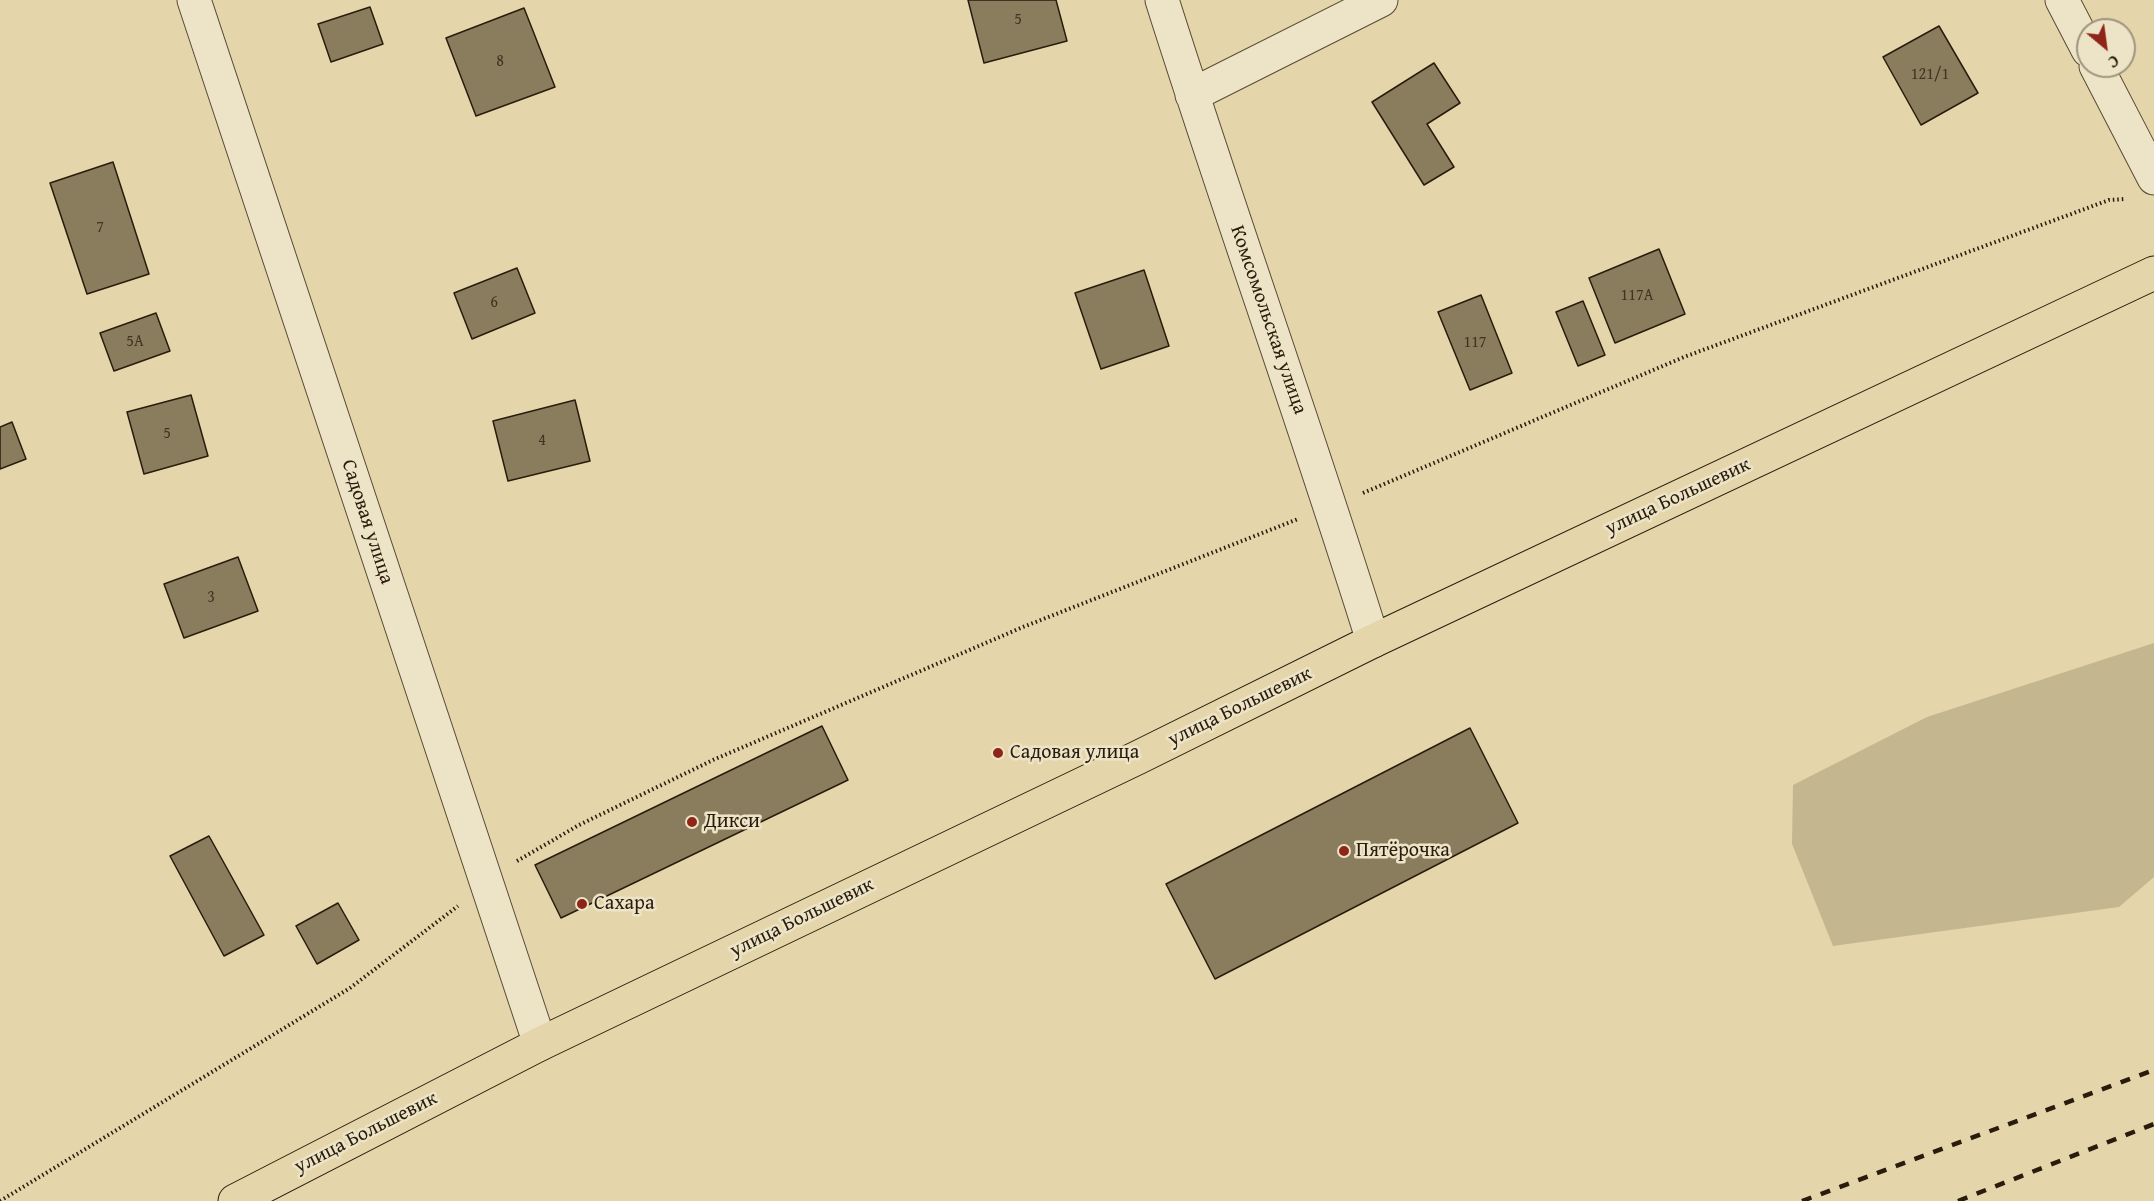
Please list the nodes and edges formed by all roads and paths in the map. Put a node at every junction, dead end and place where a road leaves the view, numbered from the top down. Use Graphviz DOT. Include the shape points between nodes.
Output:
graph roads {
  1 [pos="194,0"];
  2 [pos="1162,0"];
  3 [pos="1381,0"];
  4 [pos="2062,0"];
  5 [pos="2076,27"];
  6 [pos="2101,78"];
  7 [pos="1192,94"];
  8 [pos="2143,188"];
  9 [pos="2154,273"];
  10 [pos="1331,504"];
  11 [pos="1373,641"];
  12 [pos="487,884"];
  13 [pos="540,1044"];
  14 [pos="0,1201"];
  15 [pos="235,1201"];
  1 -- 12 [label="street, Садовая улица"];
  2 -- 7 [label="street, Комсомольская улица"];
  3 -- 7 [label="street"];
  4 -- 5 [label="street"];
  6 -- 8 [label="street"];
  7 -- 10 [label="street, Комсомольская улица"];
  8 -- 10 [label="path" via="1684,357"];
  9 -- 11 [label="main road, улица Большевик"];
  10 -- 11 [label="street, Комсомольская улица"];
  10 -- 12 [label="path" via="1023,627 712,760 579,825 523,856"];
  11 -- 13 [label="main road, улица Большевик"];
  12 -- 13 [label="street, Садовая улица"];
  12 -- 14 [label="path" via="351,988"];
  13 -- 15 [label="main road, улица Большевик"];
}
